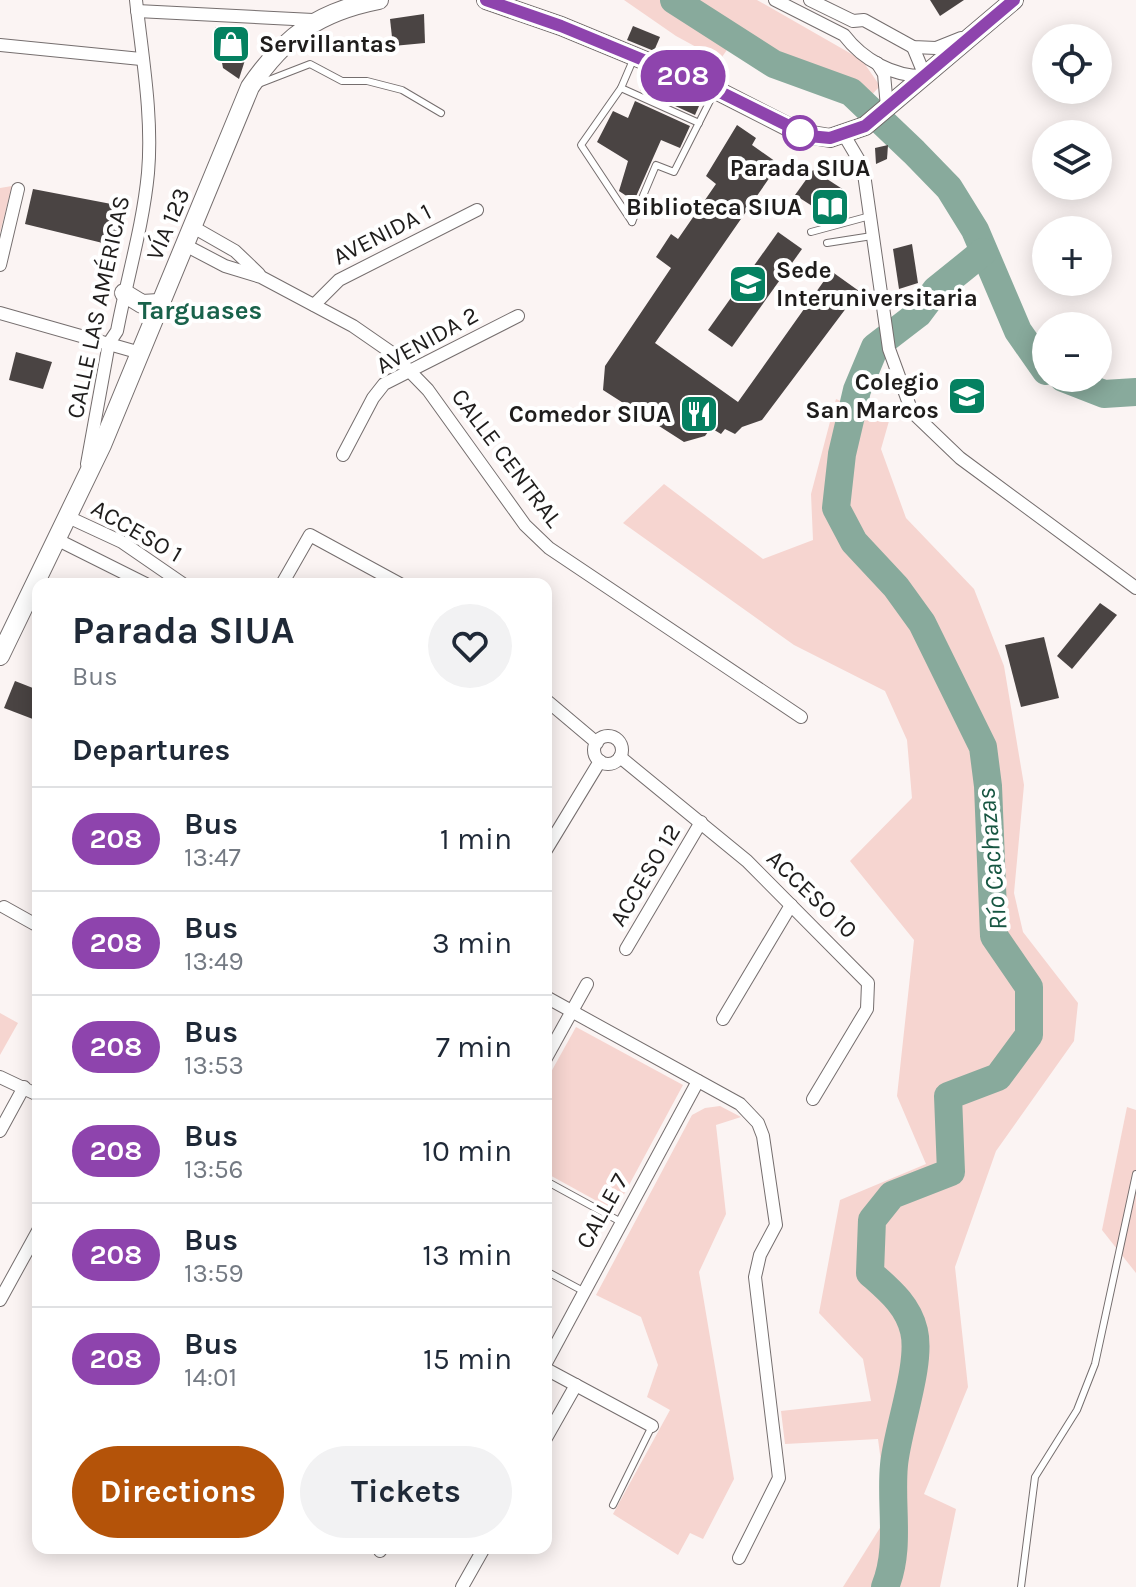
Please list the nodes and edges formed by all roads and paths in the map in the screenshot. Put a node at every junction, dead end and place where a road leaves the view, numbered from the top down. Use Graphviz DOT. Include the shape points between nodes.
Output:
graph roads {
  1 [pos="379,0"];
  2 [pos="486,0"];
  3 [pos="775,0"];
  4 [pos="810,0"];
  5 [pos="1014,0"];
  6 [pos="136,6"];
  7 [pos="828,9"];
  8 [pos="313,20"];
  9 [pos="821,23"];
  10 [pos="981,28"];
  11 [pos="0,45"];
  12 [pos="913,47"];
  13 [pos="635,57"];
  14 [pos="141,59"];
  15 [pos="877,63"];
  16 [pos="925,76"];
  17 [pos="250,87"];
  18 [pos="621,88"];
  19 [pos="716,90"];
  20 [pos="885,109"];
  21 [pos="441,113"];
  22 [pos="699,123"];
  23 [pos="844,135"];
  24 [pos="18,189"];
  25 [pos="477,210"];
  26 [pos="871,216"];
  27 [pos="193,227"];
  28 [pos="811,232"];
  29 [pos="872,236"];
  30 [pos="827,243"];
  31 [pos="185,245"];
  32 [pos="0,265"];
  33 [pos="261,277"];
  34 [pos="124,293"];
  35 [pos="159,303"];
  36 [pos="314,305"];
  37 [pos="0,313"];
  38 [pos="518,316"];
  39 [pos="109,343"];
  40 [pos="137,352"];
  41 [pos="410,369"];
  42 [pos="343,455"];
  43 [pos="85,479"];
  44 [pos="68,517"];
  45 [pos="103,533"];
  46 [pos="58,540"];
  47 [pos="93,558"];
  48 [pos="39,578"];
  49 [pos="134,578"];
  50 [pos="170,578"];
  51 [pos="285,578"];
  52 [pos="389,578"];
  53 [pos="1136,588"];
  54 [pos="32,592"];
  55 [pos="0,656"];
  56 [pos="552,705"];
  57 [pos="801,717"];
  58 [pos="597,743"];
  59 [pos="620,757"];
  60 [pos="600,761"];
  61 [pos="701,822"];
  62 [pos="552,840"];
  63 [pos="791,905"];
  64 [pos="4,907"];
  65 [pos="32,923"];
  66 [pos="626,949"];
  67 [pos="587,984"];
  68 [pos="552,1000"];
  69 [pos="572,1011"];
  70 [pos="723,1019"];
  71 [pos="552,1047"];
  72 [pos="0,1077"];
  73 [pos="698,1081"];
  74 [pos="24,1087"];
  75 [pos="32,1092"];
  76 [pos="813,1099"];
  77 [pos="0,1131"];
  78 [pos="1136,1174"];
  79 [pos="552,1184"];
  80 [pos="621,1222"];
  81 [pos="32,1242"];
  82 [pos="552,1274"];
  83 [pos="583,1291"];
  84 [pos="0,1300"];
  85 [pos="552,1354"];
  86 [pos="552,1370"];
  87 [pos="576,1385"];
  88 [pos="652,1426"];
  89 [pos="552,1427"];
  90 [pos="613,1505"];
  91 [pos="481,1554"];
  92 [pos="739,1558"];
  93 [pos="462,1587"];
  94 [pos="1021,1587"];
  1 -- 8 [label="main road, VÍA 123"];
  2 -- 13 [label="main road"];
  3 -- 9 [label="street"];
  4 -- 7 [label="street"];
  5 -- 10 [label="main road"];
  6 -- 8 [label="street"];
  6 -- 14 [label="street, CALLE LAS AMÉRICAS"];
  7 -- 9 [label="street"];
  7 -- 12 [label="street" via="853,21 864,20"];
  8 -- 17 [label="main road, VÍA 123" via="267,62"];
  9 -- 15 [label="street"];
  10 -- 12 [label="street" via="936,48"];
  10 -- 16 [label="main road"];
  11 -- 14 [label="street"];
  12 -- 16 [label="street"];
  13 -- 18 [label="lane"];
  13 -- 19 [label="main road"];
  14 -- 34 [label="street, CALLE LAS AMÉRICAS" via="148,169"];
  15 -- 16 [label="street" via="899,75"];
  15 -- 20 [label="street" via="884,74"];
  16 -- 20 [label="main road"];
  17 -- 21 [label="lane" via="310,64 342,81 402,90"];
  17 -- 27 [label="main road, VÍA 123"];
  18 -- 22 [label="lane"];
  18 -- 22 [label="lane" via="581,145 632,222 656,165 674,172"];
  19 -- 22 [label="lane"];
  19 -- 23 [label="main road" via="809,136"];
  20 -- 23 [label="main road"];
  23 -- 26 [label="street" via="863,167"];
  24 -- 32 [label="street"];
  25 -- 36 [label="street, AVENIDA 1" via="339,280"];
  26 -- 28 [label="lane"];
  26 -- 29 [label="street"];
  27 -- 31 [label="main road, VÍA 123"];
  27 -- 33 [label="street, CALLE CENTRAL" via="235,251"];
  29 -- 30 [label="lane"];
  29 -- 53 [label="street" via="889,349 905,400 940,442"];
  31 -- 33 [label="street, CALLE CENTRAL"];
  31 -- 35 [label="main road, VÍA 123"];
  33 -- 36 [label="street, CALLE CENTRAL"];
  34 -- 35 [label="main road" via="142,304"];
  34 -- 39 [label="street, CALLE LAS AMÉRICAS" via="117,331"];
  35 -- 40 [label="main road, VÍA 123"];
  36 -- 41 [label="street, CALLE CENTRAL" via="374,338"];
  37 -- 39 [label="street"];
  38 -- 41 [label="street, AVENIDA 2"];
  39 -- 40 [label="street"];
  39 -- 43 [label="street, CALLE LAS AMÉRICAS"];
  40 -- 43 [label="main road, VÍA 123"];
  41 -- 42 [label="street, AVENIDA 2" via="384,384 373,398"];
  41 -- 57 [label="street, CALLE CENTRAL" via="525,525 549,548"];
  43 -- 44 [label="main road, VÍA 123"];
  44 -- 45 [label="street, ACCESO 1"];
  44 -- 46 [label="main road, VÍA 123"];
  45 -- 47 [label="street"];
  45 -- 50 [label="street, ACCESO 1"];
  46 -- 47 [label="street, ACCESO 1"];
  46 -- 48 [label="main road, VÍA 123"];
  47 -- 49 [label="street, ACCESO 1"];
  51 -- 52 [label="street" via="310,535"];
  54 -- 55 [label="main road, VÍA 123"];
  56 -- 58 [label="street"];
  58 -- 59 [label="street" via="604,737 616,738"];
  58 -- 60 [label="street"];
  59 -- 60 [label="street" via="613,763"];
  59 -- 61 [label="street, ACCESO 10"];
  60 -- 62 [label="street"];
  61 -- 63 [label="street, ACCESO 10"];
  61 -- 66 [label="street, ACCESO 12"];
  63 -- 70 [label="street"];
  63 -- 76 [label="street, ACCESO 10" via="863,975 870,995 867,1009"];
  64 -- 65 [label="street"];
  67 -- 69 [label="street"];
  68 -- 69 [label="street"];
  69 -- 71 [label="street"];
  69 -- 73 [label="street"];
  72 -- 74 [label="street"];
  73 -- 80 [label="street, CALLE 7"];
  73 -- 92 [label="street" via="740,1104 758,1123 776,1215 755,1277 778,1484"];
  74 -- 75 [label="street"];
  74 -- 77 [label="street"];
  78 -- 94 [label="lane" via="1095,1364 1077,1410 1035,1477"];
  79 -- 80 [label="lane"];
  80 -- 83 [label="street, CALLE 7"];
  81 -- 84 [label="street"];
  82 -- 83 [label="lane"];
  83 -- 85 [label="street, CALLE 7"];
  86 -- 87 [label="street"];
  87 -- 88 [label="street"];
  87 -- 89 [label="street"];
  88 -- 90 [label="lane"];
  91 -- 93 [label="street"];
}
